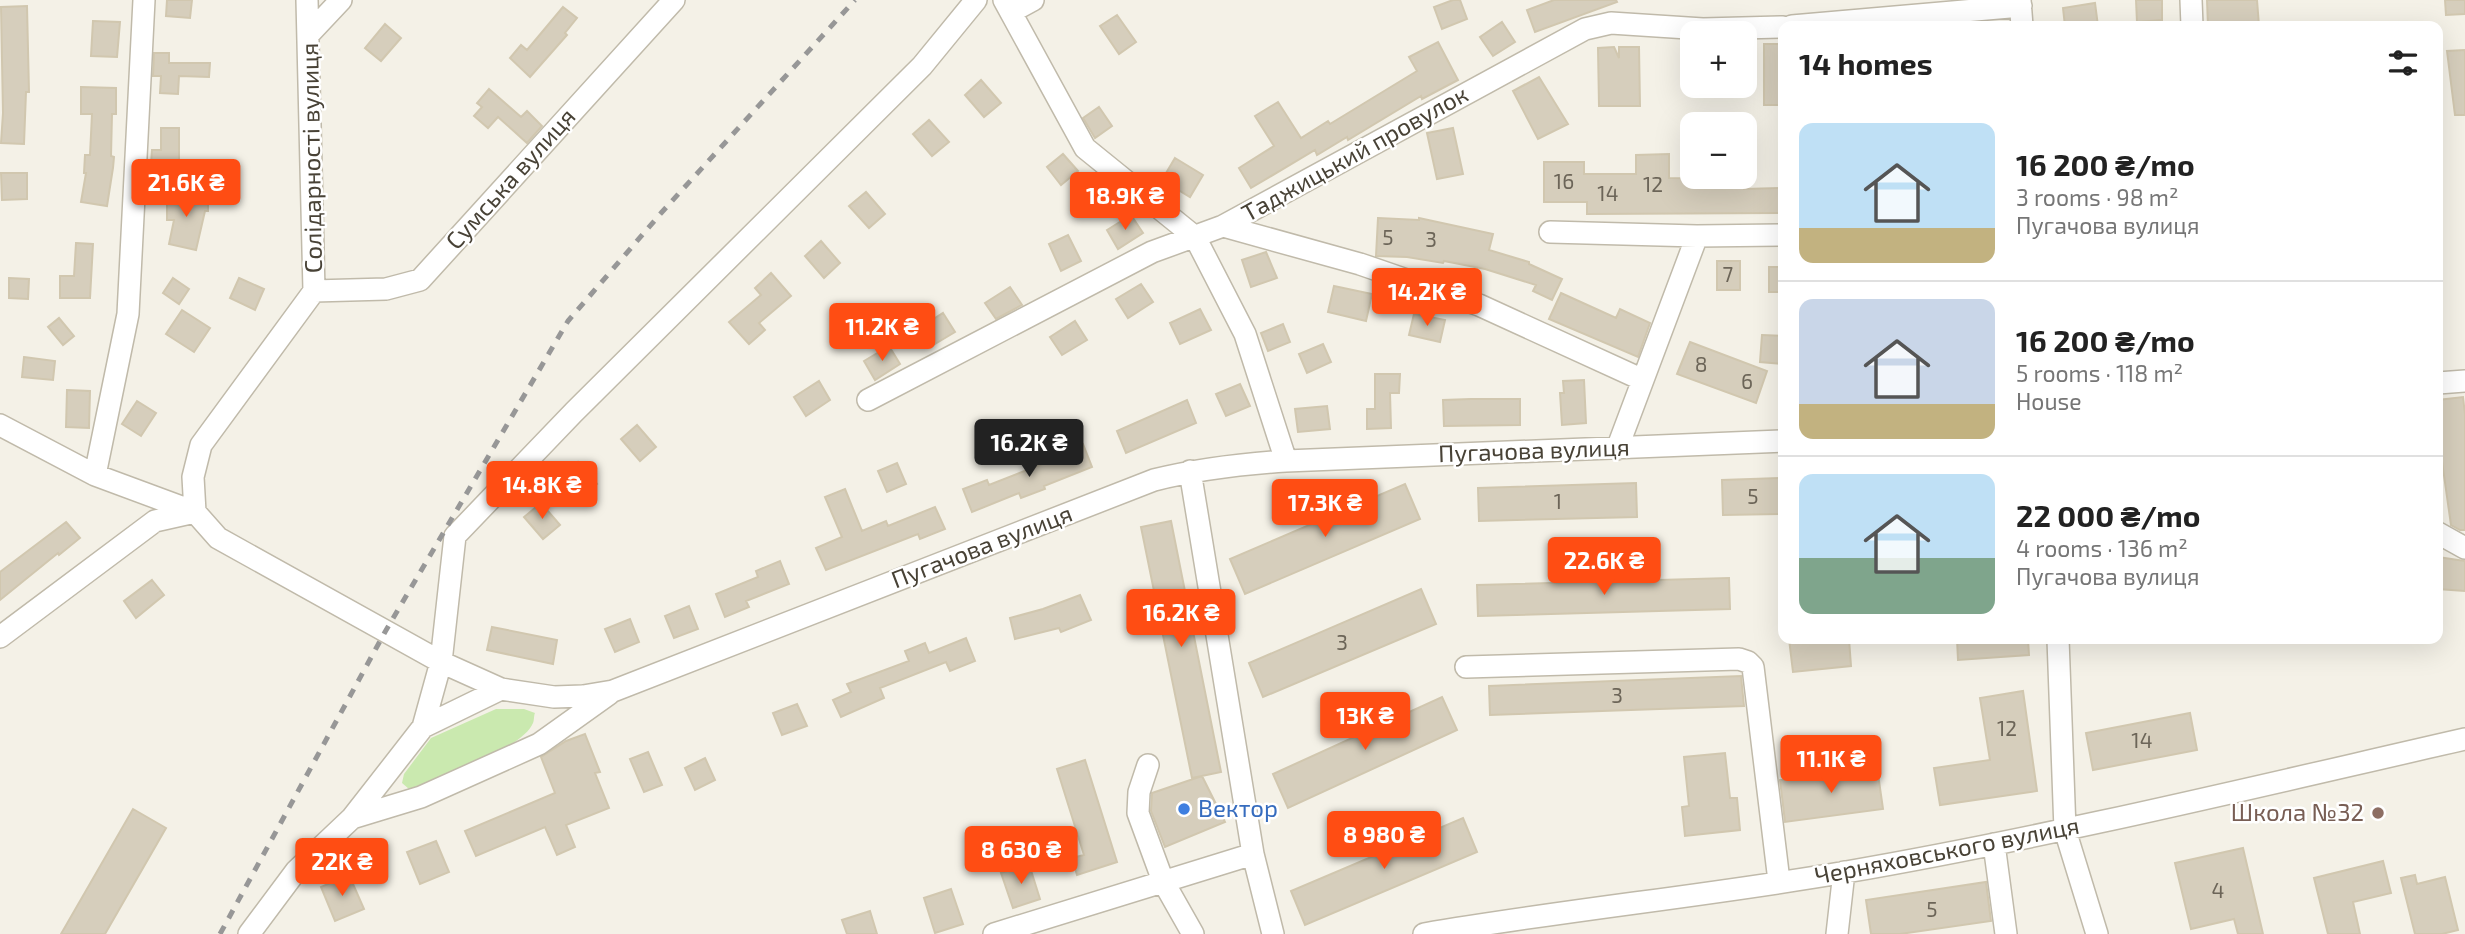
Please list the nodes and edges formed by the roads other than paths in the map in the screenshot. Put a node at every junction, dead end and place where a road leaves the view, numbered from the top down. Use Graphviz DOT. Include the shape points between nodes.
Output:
graph roads {
  1 [pos="144,0"];
  2 [pos="307,0"];
  3 [pos="341,0"];
  4 [pos="674,0"];
  5 [pos="976,0"];
  6 [pos="1033,0"];
  7 [pos="2191,0"];
  8 [pos="1007,6"];
  9 [pos="2021,11"];
  10 [pos="1868,21"];
  11 [pos="2192,21"];
  12 [pos="1778,27"];
  13 [pos="309,34"];
  14 [pos="1223,226"];
  15 [pos="1550,232"];
  16 [pos="1778,234"];
  17 [pos="1697,236"];
  18 [pos="1195,237"];
  19 [pos="314,292"];
  20 [pos="1643,380"];
  21 [pos="2465,380"];
  22 [pos="2443,382"];
  23 [pos="868,400"];
  24 [pos="0,425"];
  25 [pos="1778,441"];
  26 [pos="1616,449"];
  27 [pos="1286,461"];
  28 [pos="1190,471"];
  29 [pos="95,475"];
  30 [pos="195,512"];
  31 [pos="2443,536"];
  32 [pos="2465,548"];
  33 [pos="0,637"];
  34 [pos="2059,644"];
  35 [pos="441,662"];
  36 [pos="1466,667"];
  37 [pos="500,689"];
  38 [pos="613,691"];
  39 [pos="423,727"];
  40 [pos="2465,739"];
  41 [pos="1148,765"];
  42 [pos="352,818"];
  43 [pos="2066,830"];
  44 [pos="1994,844"];
  45 [pos="1254,854"];
  46 [pos="1844,872"];
  47 [pos="1163,881"];
  48 [pos="1780,881"];
  49 [pos="249,934"];
  50 [pos="994,934"];
  51 [pos="1193,934"];
  52 [pos="1273,934"];
  53 [pos="1424,934"];
  54 [pos="1837,934"];
  55 [pos="2006,934"];
  56 [pos="2097,934"];
  1 -- 29 [label="street" via="128,313"];
  2 -- 13 [label="street, Солідарності вулиця"];
  3 -- 13 [label="street"];
  4 -- 19 [label="street, Сумська вулиця" via="419,280 386,289"];
  5 -- 35 [label="street" via="922,66 455,536"];
  6 -- 8 [label="street"];
  7 -- 11 [label="street"];
  8 -- 18 [label="street" via="1085,148"];
  9 -- 10 [label="street"];
  12 -- 14 [label="street, Таджицький провулок" via="1703,29 1611,23 1585,29"];
  13 -- 19 [label="street, Солідарності вулиця"];
  14 -- 18 [label="street, Таджицький провулок"];
  14 -- 20 [label="street" via="1360,264 1479,305"];
  15 -- 17 [label="street"];
  16 -- 17 [label="street"];
  17 -- 20 [label="street"];
  18 -- 23 [label="street, Таджицький провулок" via="1152,252"];
  18 -- 27 [label="street" via="1245,334"];
  19 -- 30 [label="street, Солідарності вулиця" via="201,444 193,477"];
  20 -- 26 [label="street"];
  21 -- 22 [label="street"];
  24 -- 29 [label="street"];
  25 -- 26 [label="street, Пугачова вулиця"];
  26 -- 27 [label="street, Пугачова вулиця"];
  27 -- 28 [label="street, Пугачова вулиця"];
  28 -- 38 [label="street, Пугачова вулиця" via="1154,480"];
  28 -- 45 [label="street"];
  29 -- 30 [label="street"];
  30 -- 33 [label="street" via="155,521"];
  30 -- 35 [label="street, Пугачова вулиця" via="218,538"];
  31 -- 32 [label="street"];
  34 -- 43 [label="street"];
  35 -- 37 [label="street, Пугачова вулиця"];
  35 -- 39 [label="street"];
  36 -- 48 [label="street" via="1748,662 1753,667"];
  37 -- 38 [label="street, Пугачова вулиця" via="554,697"];
  37 -- 39 [label="street"];
  38 -- 42 [label="street, Пугачова вулиця" via="539,744 421,797"];
  39 -- 42 [label="street"];
  40 -- 43 [label="street, Черняховського вулиця"];
  41 -- 47 [label="street" via="1138,813"];
  42 -- 49 [label="street" via="296,871"];
  43 -- 44 [label="street, Черняховського вулиця"];
  43 -- 56 [label="street"];
  44 -- 46 [label="street, Черняховського вулиця"];
  44 -- 55 [label="street"];
  45 -- 47 [label="street"];
  45 -- 52 [label="street"];
  46 -- 48 [label="street, Черняховського вулиця"];
  46 -- 54 [label="street"];
  47 -- 50 [label="street"];
  47 -- 51 [label="street"];
  48 -- 53 [label="street, Черняховського вулиця"];
}
